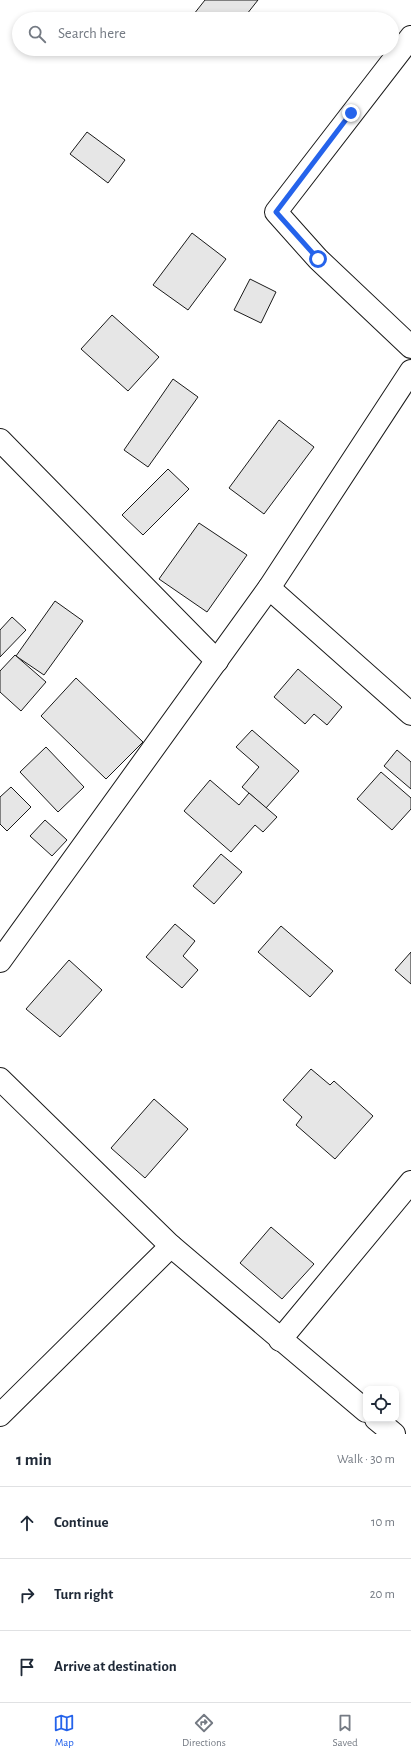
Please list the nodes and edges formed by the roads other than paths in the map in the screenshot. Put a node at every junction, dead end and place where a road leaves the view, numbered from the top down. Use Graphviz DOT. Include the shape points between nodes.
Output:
graph roads {
  1 [pos="411,37"];
  2 [pos="399,53"];
  3 [pos="396,56"];
  4 [pos="411,347"];
  5 [pos="411,371"];
  6 [pos="0,440"];
  7 [pos="269,588"];
  8 [pos="217,661"];
  9 [pos="411,714"];
  10 [pos="0,961"];
  11 [pos="0,1079"];
  12 [pos="411,1182"];
  13 [pos="171,1246"];
  14 [pos="280,1340"];
  15 [pos="363,1409"];
  16 [pos="0,1415"];
  17 [pos="380,1422"];
  18 [pos="394,1434"];
  1 -- 2 [label="street"];
  3 -- 4 [label="street" via="276,212 318,259"];
  5 -- 7 [label="street"];
  6 -- 8 [label="street"];
  7 -- 8 [label="street"];
  7 -- 9 [label="street"];
  8 -- 10 [label="street"];
  11 -- 13 [label="street"];
  12 -- 14 [label="street"];
  13 -- 14 [label="street"];
  13 -- 16 [label="street"];
  14 -- 15 [label="street"];
  17 -- 18 [label="street"];
}
